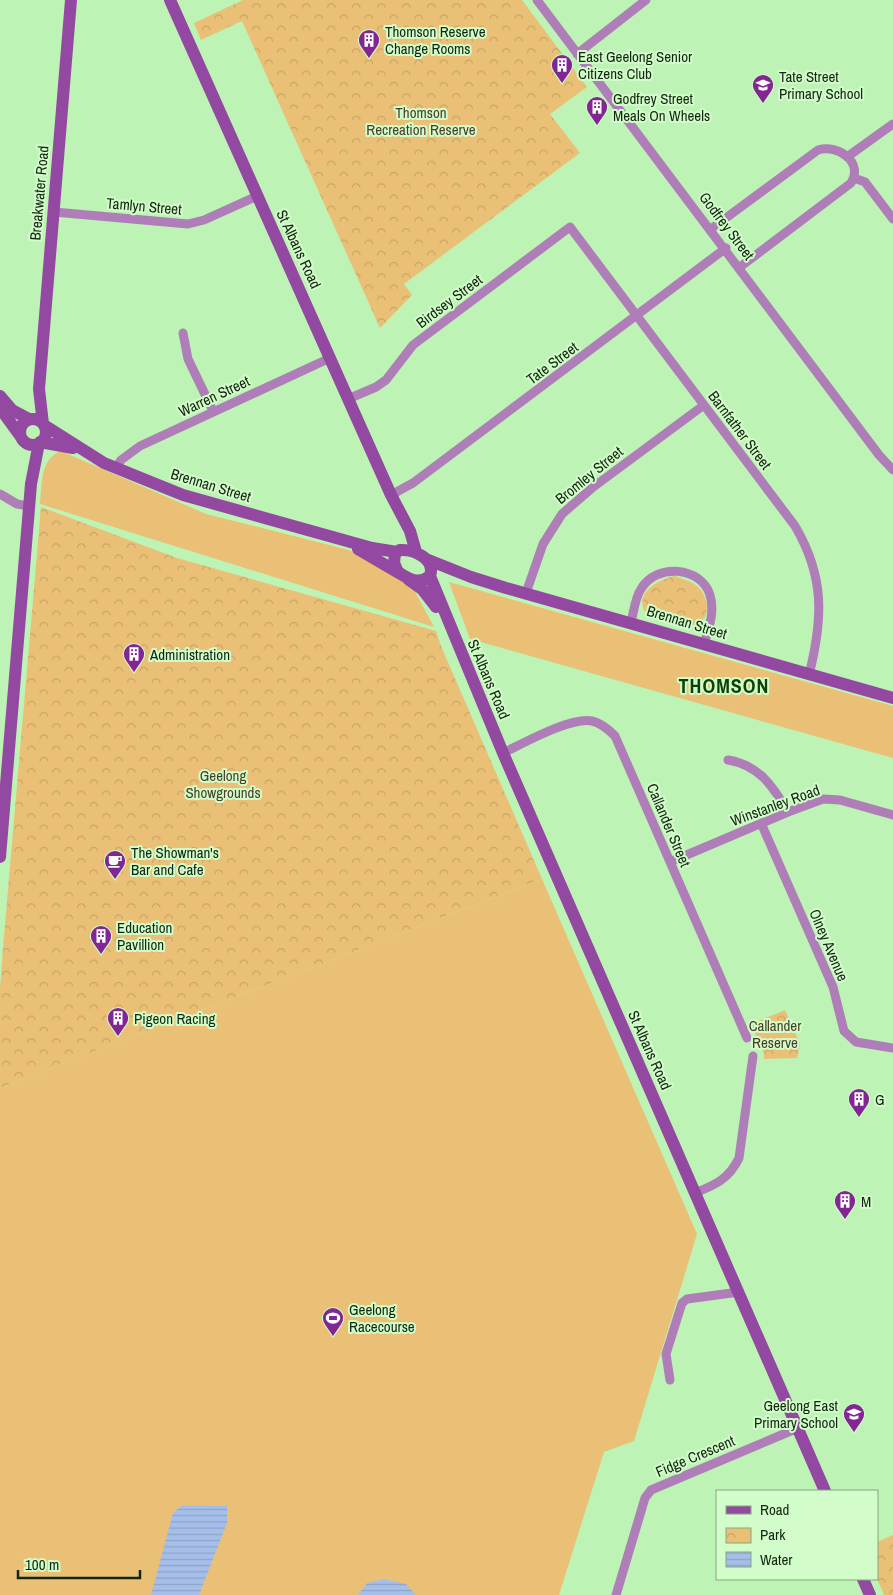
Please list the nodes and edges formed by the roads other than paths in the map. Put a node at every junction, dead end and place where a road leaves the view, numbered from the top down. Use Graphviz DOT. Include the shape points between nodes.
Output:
graph roads {
  1 [pos="71,0"];
  2 [pos="170,0"];
  3 [pos="537,0"];
  4 [pos="646,0"];
  5 [pos="577,54"];
  6 [pos="893,124"];
  7 [pos="847,157"];
  8 [pos="854,178"];
  9 [pos="257,196"];
  10 [pos="54,212"];
  11 [pos="893,219"];
  12 [pos="570,227"];
  13 [pos="712,229"];
  14 [pos="726,248"];
  15 [pos="740,267"];
  16 [pos="637,316"];
  17 [pos="183,334"];
  18 [pos="330,358"];
  19 [pos="38,389"];
  20 [pos="0,396"];
  21 [pos="348,399"];
  22 [pos="704,405"];
  23 [pos="0,408"];
  24 [pos="213,412"];
  25 [pos="30,419"];
  26 [pos="44,425"];
  27 [pos="32,441"];
  28 [pos="85,452"];
  29 [pos="116,468"];
  30 [pos="893,470"];
  31 [pos="0,494"];
  32 [pos="391,495"];
  33 [pos="29,506"];
  34 [pos="399,512"];
  35 [pos="330,537"];
  36 [pos="397,551"];
  37 [pos="421,555"];
  38 [pos="404,576"];
  39 [pos="430,576"];
  40 [pos="471,577"];
  41 [pos="526,593"];
  42 [pos="446,621"];
  43 [pos="631,622"];
  44 [pos="704,644"];
  45 [pos="809,675"];
  46 [pos="893,698"];
  47 [pos="503,753"];
  48 [pos="728,760"];
  49 [pos="788,812"];
  50 [pos="893,815"];
  51 [pos="761,823"];
  52 [pos="0,857"];
  53 [pos="670,862"];
  54 [pos="747,1038"];
  55 [pos="893,1048"];
  56 [pos="753,1056"];
  57 [pos="695,1193"];
  58 [pos="738,1292"];
  59 [pos="670,1380"];
  60 [pos="798,1428"];
  61 [pos="825,1490"];
  62 [pos="863,1580"];
  63 [pos="616,1595"];
  64 [pos="870,1595"];
  1 -- 10 [label="street, Breakwater Road"];
  2 -- 9 [label="street, St Albans Road"];
  3 -- 5 [label="street, Godfrey Street"];
  4 -- 5 [label="street"];
  5 -- 13 [label="street, Godfrey Street"];
  6 -- 7 [label="street"];
  7 -- 8 [label="street"];
  7 -- 13 [label="street" via="836,148 818,150"];
  8 -- 11 [label="street" via="865,182"];
  8 -- 15 [label="street"];
  9 -- 10 [label="street, Tamlyn Street" via="188,224"];
  9 -- 18 [label="street, St Albans Road"];
  10 -- 19 [label="street, Breakwater Road"];
  12 -- 16 [label="street, Barnfather Street"];
  12 -- 21 [label="street, Birdsey Street" via="413,345 386,380"];
  13 -- 14 [label="street, Godfrey Street"];
  14 -- 15 [label="street, Godfrey Street"];
  14 -- 16 [label="street, Tate Street"];
  15 -- 30 [label="street, Godfrey Street"];
  16 -- 22 [label="street, Barnfather Street"];
  16 -- 32 [label="street, Tate Street" via="413,483"];
  17 -- 24 [label="street" via="188,359"];
  18 -- 21 [label="street, St Albans Road"];
  18 -- 24 [label="street, Warren Street"];
  19 -- 25 [label="street, Breakwater Road"];
  19 -- 26 [label="street, Breakwater Road"];
  20 -- 25 [label="street" via="11,409"];
  21 -- 32 [label="street, St Albans Road"];
  22 -- 41 [label="street, Bromley Street" via="562,514 543,544"];
  22 -- 45 [label="street, Barnfather Street" via="795,526 806,546 820,602 818,634"];
  23 -- 27 [label="street"];
  24 -- 29 [label="street, Warren Street" via="140,446 121,460"];
  25 -- 26 [label="street"];
  25 -- 27 [label="street" via="21,427"];
  26 -- 27 [label="street" via="45,437"];
  26 -- 28 [label="street, Brennan Street"];
  27 -- 28 [label="street, Brennan Street"];
  27 -- 33 [label="street"];
  28 -- 29 [label="street, Brennan Street"];
  29 -- 35 [label="street, Brennan Street" via="183,495"];
  31 -- 33 [label="street" via="17,504"];
  32 -- 34 [label="street, St Albans Road"];
  33 -- 52 [label="street"];
  34 -- 36 [label="street, St Albans Road" via="403,534"];
  34 -- 37 [label="street, St Albans Road"];
  35 -- 36 [label="street, Brennan Street"];
  35 -- 38 [label="street, Brennan Street"];
  36 -- 37 [label="street, Brennan Street"];
  36 -- 38 [label="street, St Albans Road" via="394,566"];
  37 -- 39 [label="street, St Albans Road" via="431,566"];
  37 -- 40 [label="street, Brennan Street"];
  38 -- 39 [label="street, Brennan Street" via="421,581"];
  38 -- 42 [label="street, St Albans Road" via="422,589"];
  39 -- 40 [label="street, Brennan Street"];
  39 -- 42 [label="street, St Albans Road"];
  40 -- 41 [label="street, Brennan Street"];
  41 -- 43 [label="street, Brennan Street"];
  42 -- 47 [label="street, St Albans Road"];
  43 -- 44 [label="street, Brennan Street"];
  43 -- 44 [label="street" via="639,594 648,581 663,572 681,571 696,578 709,593 712,618"];
  44 -- 45 [label="street, Brennan Street"];
  45 -- 46 [label="street, Brennan Street"];
  47 -- 53 [label="street, Callander Street" via="576,721 600,724 615,736"];
  47 -- 57 [label="street, St Albans Road"];
  48 -- 49 [label="street" via="745,764 765,777"];
  49 -- 50 [label="street, Winstanley Road" via="830,799"];
  49 -- 51 [label="street, Winstanley Road"];
  51 -- 53 [label="street, Winstanley Road"];
  51 -- 55 [label="street, Olney Avenue" via="833,987 844,1032 856,1042"];
  53 -- 54 [label="street, Callander Street"];
  56 -- 57 [label="street" via="738,1158 724,1180"];
  57 -- 58 [label="street, St Albans Road"];
  58 -- 59 [label="street" via="687,1299 682,1303 666,1354"];
  58 -- 60 [label="street, St Albans Road"];
  60 -- 61 [label="street, St Albans Road"];
  60 -- 63 [label="street, Fidge Crescent" via="651,1490 645,1498"];
  62 -- 64 [label="street"];
}
